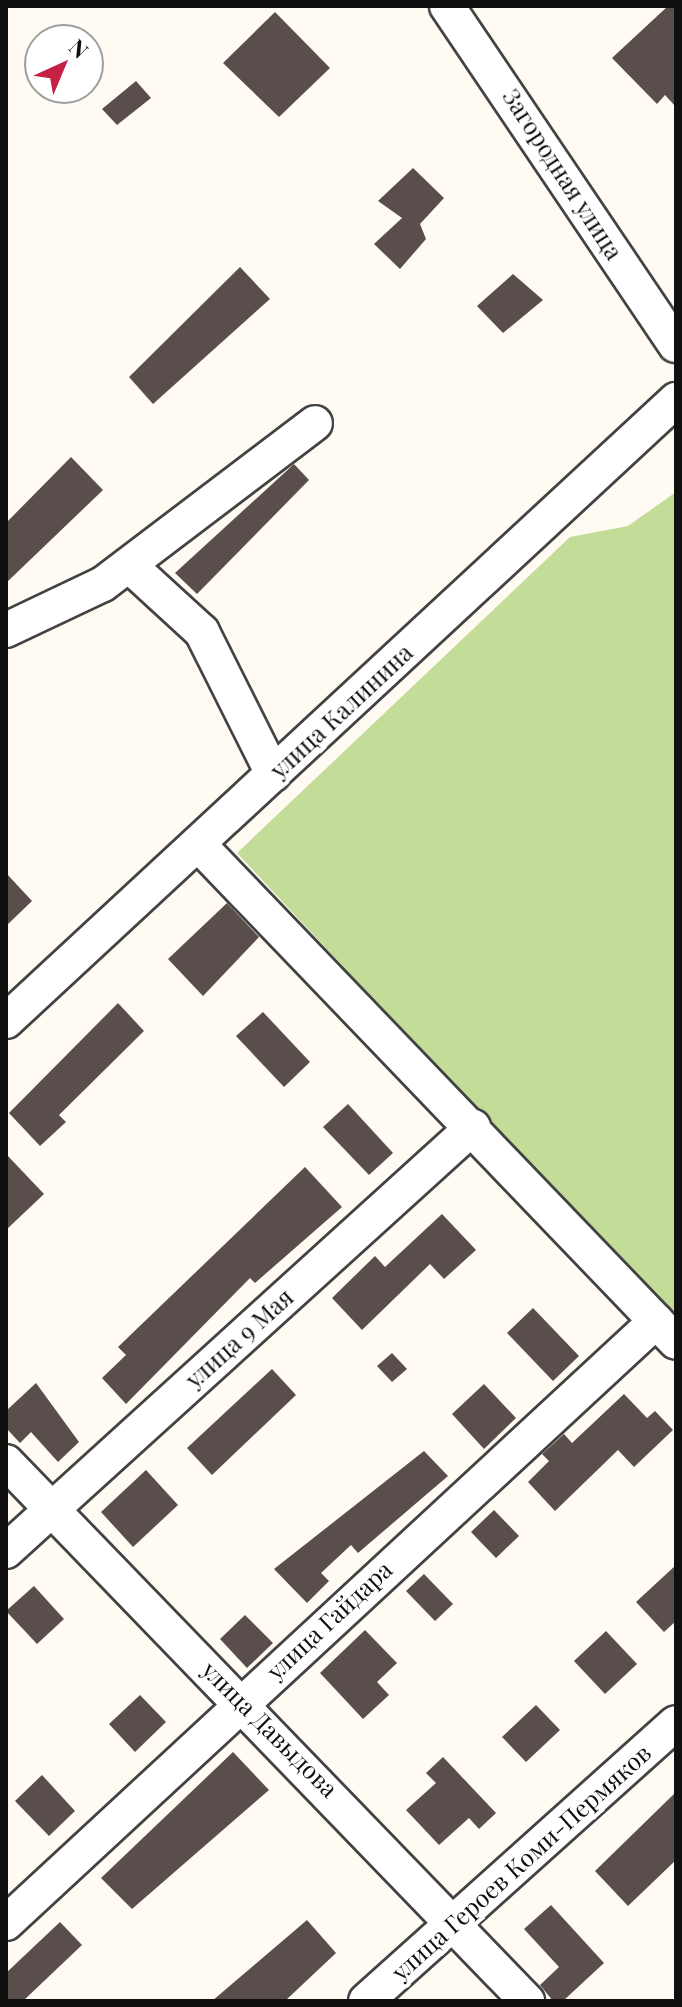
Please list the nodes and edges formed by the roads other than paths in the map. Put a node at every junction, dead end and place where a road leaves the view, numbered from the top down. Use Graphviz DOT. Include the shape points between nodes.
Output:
graph roads {
  1 [pos="447,6"];
  2 [pos="676,345"];
  3 [pos="676,400"];
  4 [pos="315,423"];
  5 [pos="129,565"];
  6 [pos="6,630"];
  7 [pos="273,774"];
  8 [pos="198,844"];
  9 [pos="6,1021"];
  10 [pos="473,1127"];
  11 [pos="666,1332"];
  12 [pos="6,1462"];
  13 [pos="52,1508"];
  14 [pos="6,1551"];
  15 [pos="242,1701"];
  16 [pos="676,1723"];
  17 [pos="453,1920"];
  18 [pos="6,1923"];
  19 [pos="366,2001"];
  20 [pos="527,2001"];
  1 -- 2 [label="street, Загородная улица"];
  3 -- 7 [label="street, улица Калинина"];
  4 -- 5 [label="street"];
  5 -- 6 [label="street"];
  5 -- 7 [label="street" via="202,632"];
  7 -- 8 [label="street, улица Калинина"];
  8 -- 9 [label="street, улица Калинина"];
  8 -- 10 [label="street"];
  10 -- 11 [label="street"];
  10 -- 13 [label="street, улица 9 Мая"];
  11 -- 15 [label="street, улица Гайдара"];
  12 -- 13 [label="street, улица Давыдова"];
  13 -- 14 [label="street, улица 9 Мая"];
  13 -- 15 [label="street, улица Давыдова"];
  15 -- 17 [label="street, улица Давыдова"];
  15 -- 18 [label="street, улица Гайдара"];
  16 -- 17 [label="street, улица Героев Коми-Пермяков"];
  17 -- 19 [label="street, улица Героев Коми-Пермяков"];
  17 -- 20 [label="street, улица Давыдова"];
}
